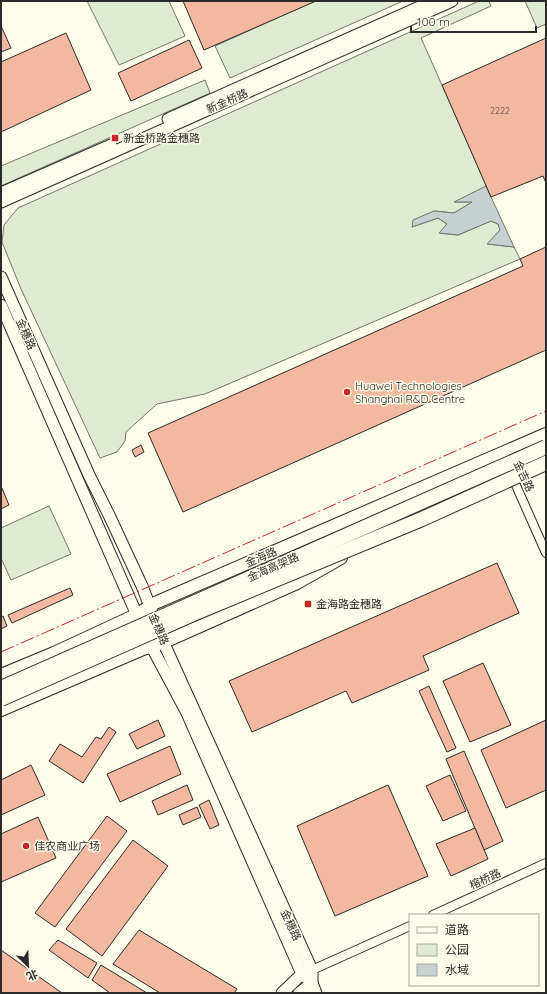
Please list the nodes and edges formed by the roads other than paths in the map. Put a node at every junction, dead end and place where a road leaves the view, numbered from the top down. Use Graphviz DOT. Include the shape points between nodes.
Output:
graph roads {
  1 [pos="433,1"];
  2 [pos="452,1"];
  3 [pos="1,193"];
  4 [pos="1,202"];
  5 [pos="1,277"];
  6 [pos="1,305"];
  7 [pos="546,434"];
  8 [pos="546,446"];
  9 [pos="501,454"];
  10 [pos="546,464"];
  11 [pos="546,470"];
  12 [pos="515,483"];
  13 [pos="546,553"];
  14 [pos="149,606"];
  15 [pos="227,606"];
  16 [pos="136,615"];
  17 [pos="164,642"];
  18 [pos="152,647"];
  19 [pos="1,675"];
  20 [pos="1,688"];
  21 [pos="1,699"];
  22 [pos="1,703"];
  23 [pos="1,710"];
  24 [pos="546,863"];
  25 [pos="435,914"];
  26 [pos="409,926"];
  27 [pos="307,972"];
  28 [pos="314,988"];
  29 [pos="282,993"];
  30 [pos="299,993"];
  1 -- 3 [label="street, 新金桥路"];
  2 -- 4 [label="street, 新金桥路"];
  5 -- 14 [label="street, 金穗路"];
  6 -- 16 [label="street, 金穗路"];
  7 -- 9 [label="main road, 金海路"];
  8 -- 20 [label="highway, 金海高架路, bridge"];
  9 -- 12 [label="street, 金吉路"];
  9 -- 14 [label="main road, 金海路"];
  10 -- 21 [label="highway, 金海高架路, bridge" via="422,519 193,614"];
  11 -- 12 [label="main road"];
  12 -- 13 [label="street, 金吉路"];
  12 -- 17 [label="main road" via="336,561 297,583"];
  14 -- 16 [label="main road, 金海路"];
  14 -- 17 [label="street, 金穗路"];
  15 -- 22 [label="highway"];
  16 -- 18 [label="street, 金穗路"];
  16 -- 19 [label="main road, 金海路"];
  17 -- 18 [label="main road"];
  17 -- 27 [label="street, 金穗路"];
  18 -- 23 [label="main road" via="143,648"];
  18 -- 27 [label="street, 金穗路" via="187,713"];
  24 -- 25 [label="street, 榕桥路"];
  26 -- 27 [label="street"];
  27 -- 28 [label="street, 金穗路"];
  27 -- 29 [label="street"];
  28 -- 30 [label="street"];
}
